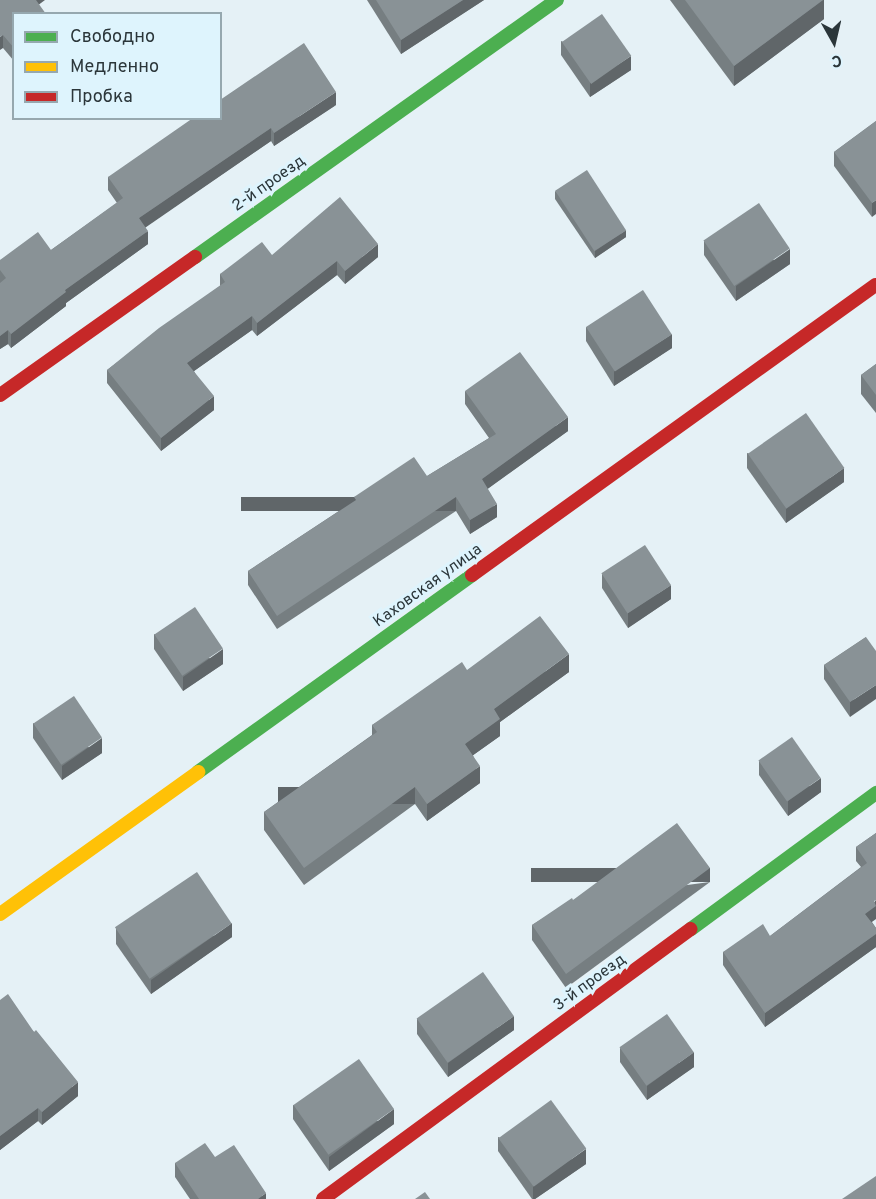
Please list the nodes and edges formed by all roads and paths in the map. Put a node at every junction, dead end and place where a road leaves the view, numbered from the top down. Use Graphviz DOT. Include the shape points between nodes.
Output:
graph roads {
  1 [pos="557,0"];
  2 [pos="876,285"];
  3 [pos="0,395"];
  4 [pos="876,793"];
  5 [pos="0,914"];
  6 [pos="323,1199"];
  1 -- 3 [label="street, 2-й проезд"];
  2 -- 5 [label="street, Каховская улица"];
  4 -- 6 [label="street, 3-й проезд"];
}
